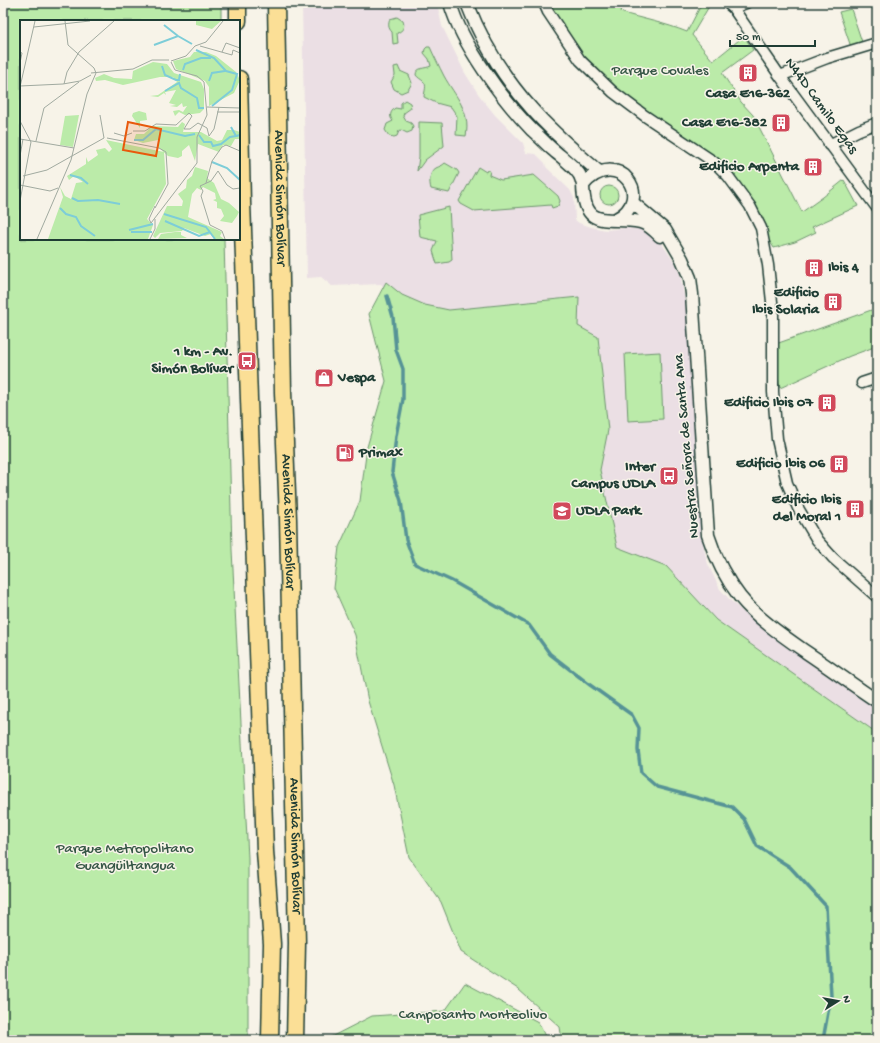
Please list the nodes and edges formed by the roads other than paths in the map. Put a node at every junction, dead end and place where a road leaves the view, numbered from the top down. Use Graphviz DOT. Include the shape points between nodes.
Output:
graph roads {
  1 [pos="238,3"];
  2 [pos="276,3"];
  3 [pos="450,3"];
  4 [pos="467,3"];
  5 [pos="544,3"];
  6 [pos="746,3"];
  7 [pos="730,6"];
  8 [pos="238,20"];
  9 [pos="877,43"];
  10 [pos="780,76"];
  11 [pos="240,120"];
  12 [pos="877,123"];
  13 [pos="829,145"];
  14 [pos="599,172"];
  15 [pos="583,185"];
  16 [pos="633,203"];
  17 [pos="877,208"];
  18 [pos="616,220"];
  19 [pos="682,258"];
  20 [pos="877,378"];
  21 [pos="862,383"];
  22 [pos="877,597"];
  23 [pos="877,701"];
  24 [pos="270,1040"];
  25 [pos="295,1040"];
  1 -- 8 [label="highway"];
  2 -- 25 [label="highway, Avenida Simón Bolívar" via="297,943"];
  3 -- 15 [label="street" via="470,47 492,82 532,129 580,175"];
  4 -- 14 [label="street" via="483,39 511,84 532,110"];
  5 -- 22 [label="street" via="580,60 613,92 714,162 750,206 761,228 768,265 773,311 773,392 777,439 787,483 817,540"];
  6 -- 7 [label="street"];
  7 -- 10 [label="street, N44D Camilo Egas"];
  9 -- 10 [label="street"];
  10 -- 13 [label="street, N44D Camilo Egas"];
  11 -- 24 [label="highway, Avenida Simón Bolívar" via="258,663 272,944"];
  12 -- 13 [label="street"];
  13 -- 17 [label="street, N44D Camilo Egas"];
  14 -- 15 [label="street"];
  14 -- 16 [label="street" via="612,170 627,178 634,194"];
  15 -- 18 [label="street" via="584,202 593,215 608,221"];
  16 -- 18 [label="street" via="623,216"];
  16 -- 19 [label="street, Nuestra Señora de Santa Ana" via="665,230"];
  18 -- 19 [label="street, Nuestra Señora de Santa Ana" via="641,222 653,229"];
  19 -- 23 [label="street, Nuestra Señora de Santa Ana" via="690,278 692,294 708,535 715,557 740,597 759,616"];
  20 -- 21 [label="street"];
}
